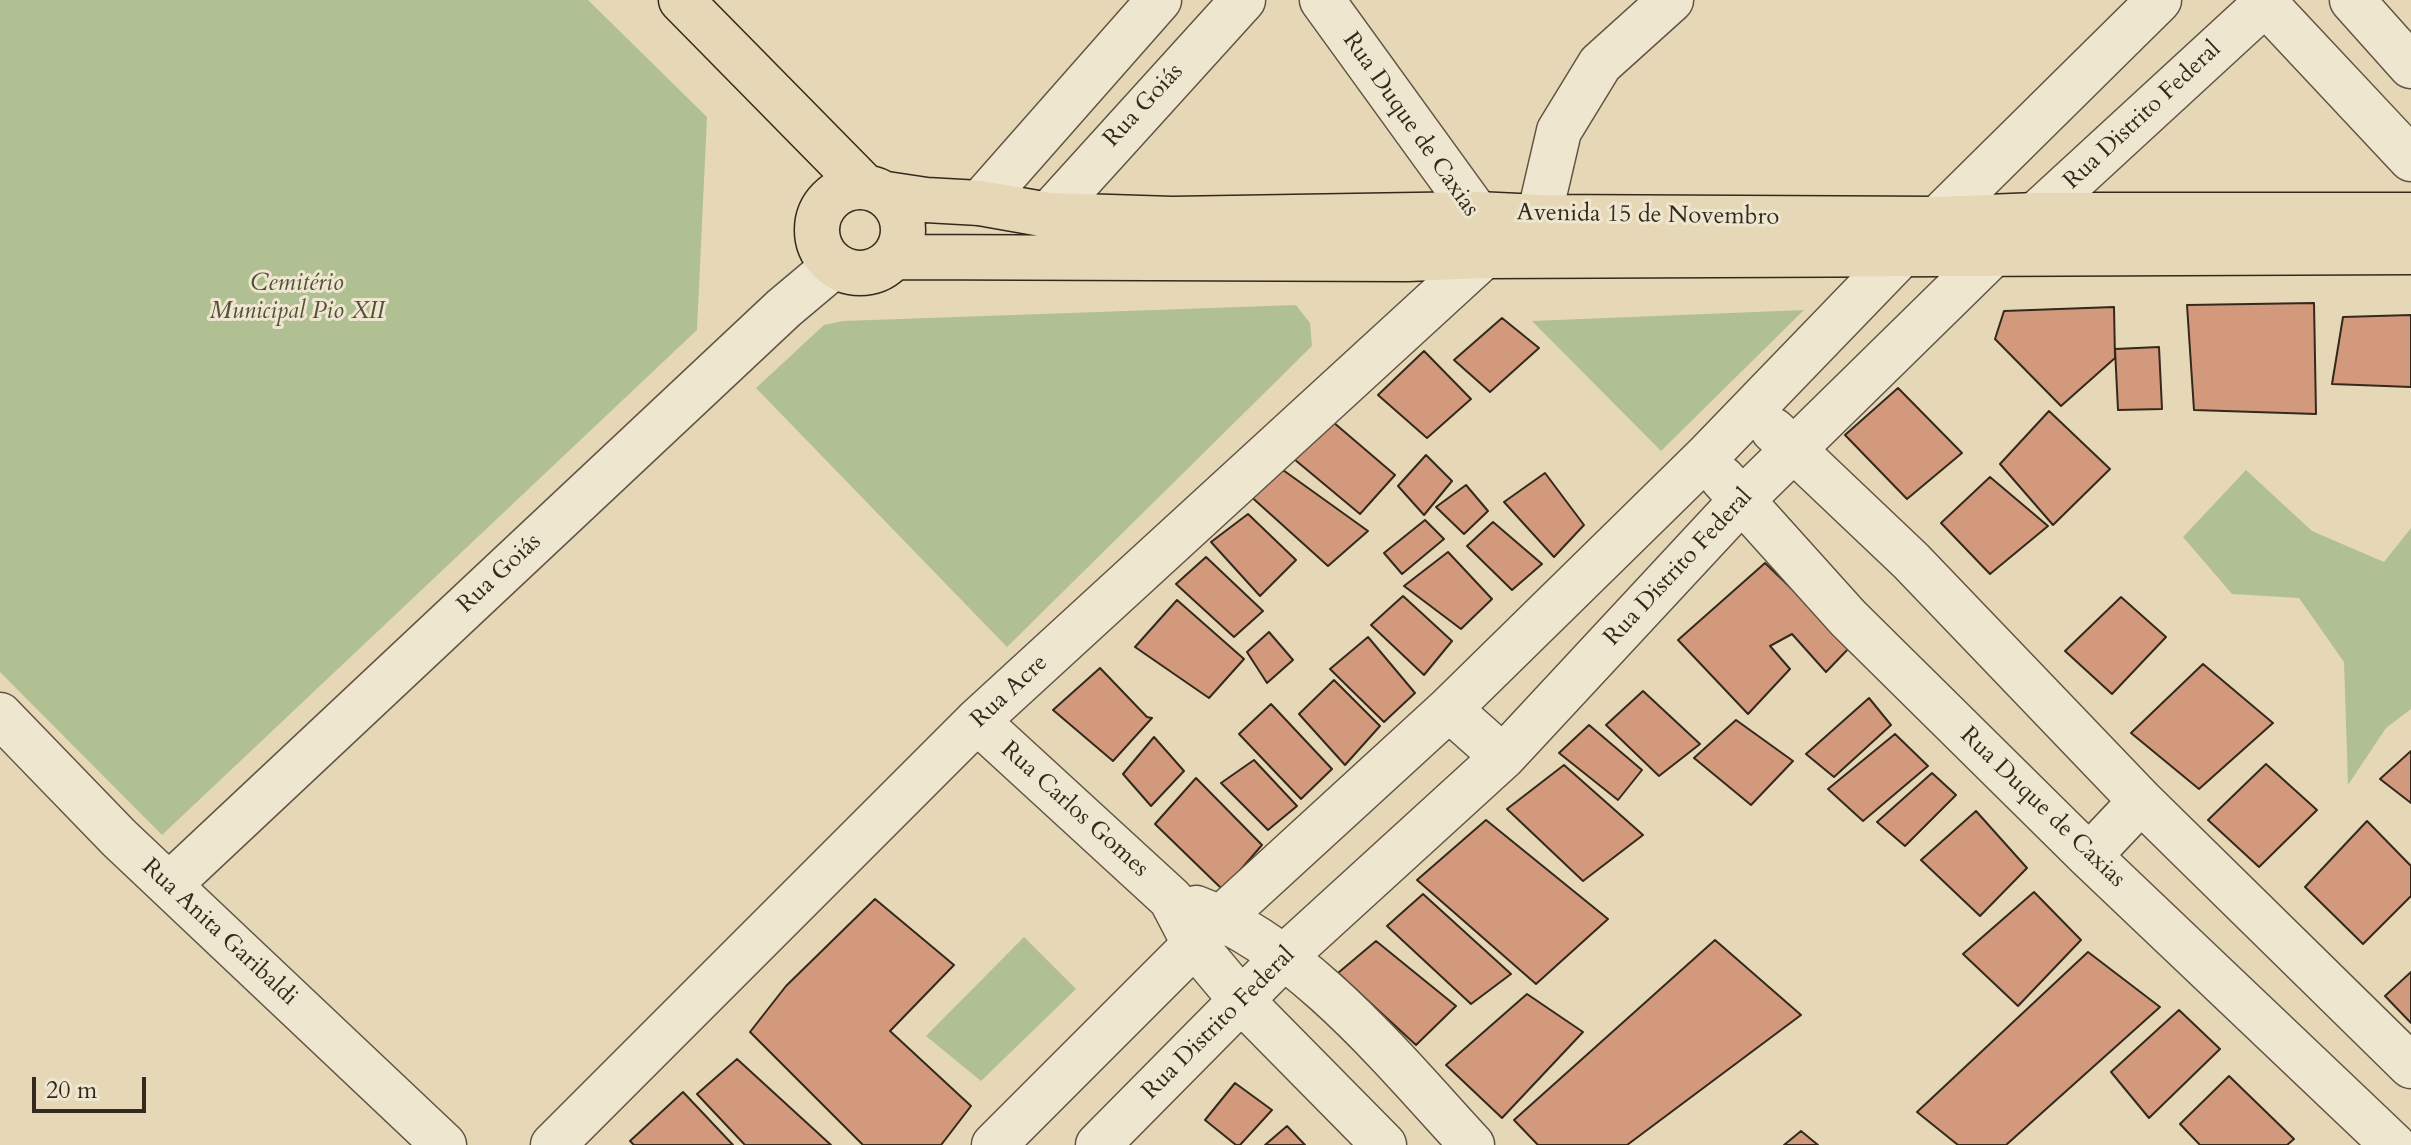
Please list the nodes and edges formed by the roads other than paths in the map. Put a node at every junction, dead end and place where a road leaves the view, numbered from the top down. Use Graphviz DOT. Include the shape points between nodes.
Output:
graph roads {
  1 [pos="681,0"];
  2 [pos="1159,0"];
  3 [pos="1243,0"];
  4 [pos="1322,0"];
  5 [pos="1671,0"];
  6 [pos="2159,0"];
  7 [pos="2352,0"];
  8 [pos="2266,1"];
  9 [pos="2411,66"];
  10 [pos="2411,159"];
  11 [pos="875,190"];
  12 [pos="980,203"];
  13 [pos="1477,214"];
  14 [pos="1048,215"];
  15 [pos="2036,215"];
  16 [pos="2411,215"];
  17 [pos="1539,217"];
  18 [pos="1938,219"];
  19 [pos="2411,252"];
  20 [pos="1994,253"];
  21 [pos="1901,255"];
  22 [pos="1484,256"];
  23 [pos="896,257"];
  24 [pos="834,266"];
  25 [pos="1751,411"];
  26 [pos="1795,449"];
  27 [pos="1706,457"];
  28 [pos="1741,501"];
  29 [pos="1449,709"];
  30 [pos="0,715"];
  31 [pos="977,721"];
  32 [pos="1503,757"];
  33 [pos="2141,801"];
  34 [pos="2089,856"];
  35 [pos="169,885"];
  36 [pos="1209,931"];
  37 [pos="1285,956"];
  38 [pos="1242,1001"];
  39 [pos="2411,1066"];
  40 [pos="444,1145"];
  41 [pos="553,1145"];
  42 [pos="994,1145"];
  43 [pos="1098,1145"];
  44 [pos="1384,1145"];
  45 [pos="1472,1145"];
  46 [pos="2393,1145"];
  1 -- 11 [label="main road"];
  2 -- 12 [label="street"];
  3 -- 14 [label="street, Rua Goiás"];
  4 -- 13 [label="street, Rua Duque de Caxias"];
  5 -- 17 [label="street" via="1600,64 1559,131"];
  6 -- 18 [label="street"];
  7 -- 9 [label="street"];
  8 -- 10 [label="street"];
  8 -- 15 [label="street, Rua Distrito Federal"];
  11 -- 12 [label="main road, Avenida 15 de Novembro"];
  11 -- 23 [label="main road" via="901,212 904,236"];
  11 -- 24 [label="main road" via="841,190 824,204 816,226 820,249"];
  12 -- 14 [label="main road, Avenida 15 de Novembro"];
  13 -- 14 [label="main road, Avenida 15 de Novembro" via="1172,219"];
  13 -- 17 [label="main road, Avenida 15 de Novembro"];
  13 -- 22 [label="street, Rua Duque de Caxias"];
  15 -- 16 [label="main road, Avenida 15 de Novembro"];
  15 -- 18 [label="main road, Avenida 15 de Novembro"];
  15 -- 20 [label="street, Rua Distrito Federal"];
  17 -- 18 [label="main road, Avenida 15 de Novembro"];
  18 -- 21 [label="street"];
  19 -- 20 [label="main road, Avenida 15 de Novembro"];
  20 -- 21 [label="main road, Avenida 15 de Novembro"];
  20 -- 26 [label="street, Rua Distrito Federal"];
  21 -- 22 [label="main road, Avenida 15 de Novembro"];
  21 -- 25 [label="street"];
  22 -- 23 [label="main road, Avenida 15 de Novembro"];
  22 -- 31 [label="street, Rua Acre"];
  23 -- 24 [label="main road, Avenida 15 de Novembro" via="878,271 855,275"];
  24 -- 35 [label="street, Rua Goiás"];
  25 -- 26 [label="street"];
  25 -- 27 [label="street"];
  26 -- 28 [label="street, Rua Distrito Federal"];
  26 -- 33 [label="street" via="1911,561"];
  27 -- 28 [label="street, Rua Duque de Caxias"];
  27 -- 29 [label="street"];
  28 -- 32 [label="street, Rua Distrito Federal"];
  28 -- 34 [label="street, Rua Duque de Caxias" via="1848,618"];
  29 -- 32 [label="street"];
  29 -- 36 [label="street"];
  30 -- 35 [label="street, Rua Anita Garibaldi"];
  31 -- 36 [label="street, Rua Carlos Gomes"];
  31 -- 41 [label="street, Rua Acre"];
  32 -- 37 [label="street, Rua Distrito Federal"];
  33 -- 34 [label="street"];
  33 -- 39 [label="street"];
  34 -- 46 [label="street, Rua Duque de Caxias"];
  35 -- 40 [label="street, Rua Anita Garibaldi"];
  36 -- 37 [label="street"];
  36 -- 38 [label="street, Rua Carlos Gomes"];
  36 -- 42 [label="street"];
  37 -- 38 [label="street, Rua Distrito Federal"];
  37 -- 45 [label="street" via="1370,1036"];
  38 -- 43 [label="street, Rua Distrito Federal"];
  38 -- 44 [label="street, Rua Carlos Gomes"];
}
